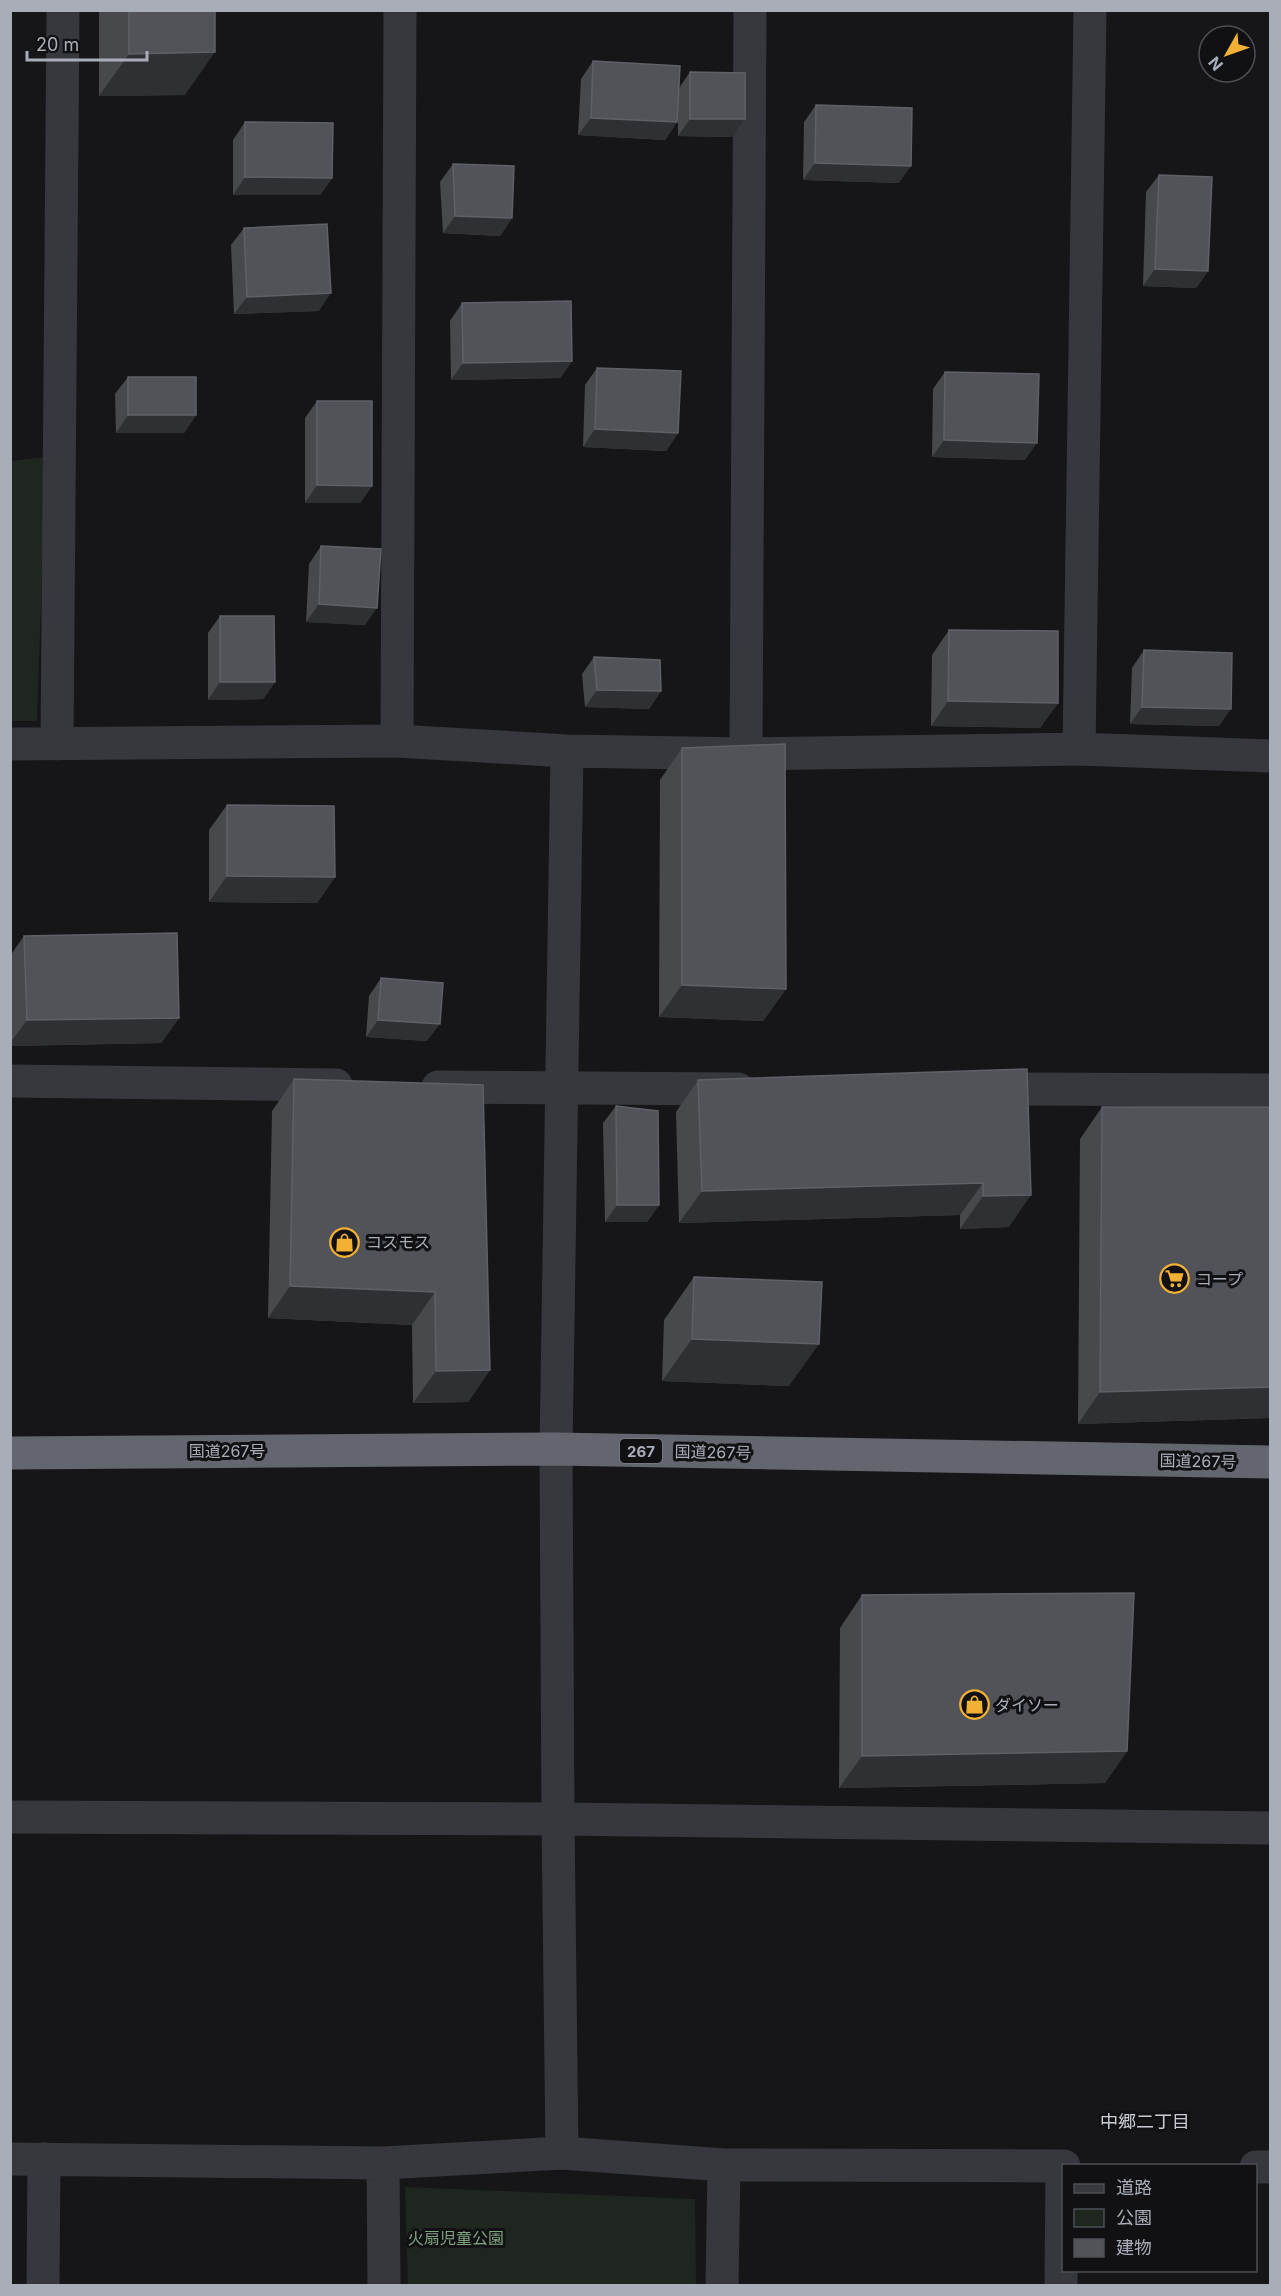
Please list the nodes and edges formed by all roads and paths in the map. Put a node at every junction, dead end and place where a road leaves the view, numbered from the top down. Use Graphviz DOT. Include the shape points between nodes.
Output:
graph roads {
  1 [pos="63,10"];
  2 [pos="400,10"];
  3 [pos="750,10"];
  4 [pos="1090,10"];
  5 [pos="397,741"];
  6 [pos="10,744"];
  7 [pos="57,744"];
  8 [pos="1080,749"];
  9 [pos="567,751"];
  10 [pos="746,754"];
  11 [pos="1270,756"];
  12 [pos="10,1081"];
  13 [pos="369,1086"];
  14 [pos="405,1086"];
  15 [pos="560,1089"];
  16 [pos="773,1089"];
  17 [pos="951,1089"];
  18 [pos="1270,1090"];
  19 [pos="556,1449"];
  20 [pos="10,1453"];
  21 [pos="1270,1462"];
  22 [pos="10,1817"];
  23 [pos="558,1819"];
  24 [pos="1270,1828"];
  25 [pos="562,2153"];
  26 [pos="10,2159"];
  27 [pos="44,2159"];
  28 [pos="383,2163"];
  29 [pos="724,2165"];
  30 [pos="1062,2166"];
  31 [pos="1062,2226"];
  32 [pos="43,2286"];
  33 [pos="384,2286"];
  34 [pos="722,2286"];
  35 [pos="1061,2286"];
  1 -- 7 [label="street"];
  2 -- 5 [label="street"];
  3 -- 10 [label="street"];
  4 -- 8 [label="street"];
  5 -- 7 [label="street"];
  5 -- 9 [label="street"];
  6 -- 7 [label="street"];
  8 -- 10 [label="street"];
  8 -- 11 [label="street"];
  9 -- 10 [label="street"];
  9 -- 15 [label="street"];
  12 -- 13 [label="street"];
  14 -- 15 [label="street"];
  15 -- 16 [label="street"];
  15 -- 19 [label="street"];
  17 -- 18 [label="street"];
  19 -- 20 [label="highway, 国道267号 / 267"];
  19 -- 21 [label="highway, 国道267号 / 267"];
  19 -- 23 [label="street"];
  22 -- 23 [label="street"];
  23 -- 24 [label="street"];
  23 -- 25 [label="street"];
  25 -- 28 [label="street"];
  25 -- 29 [label="street"];
  26 -- 27 [label="street"];
  27 -- 28 [label="street"];
  27 -- 32 [label="street"];
  28 -- 33 [label="street"];
  29 -- 30 [label="street"];
  29 -- 34 [label="street"];
  31 -- 35 [label="street"];
}
